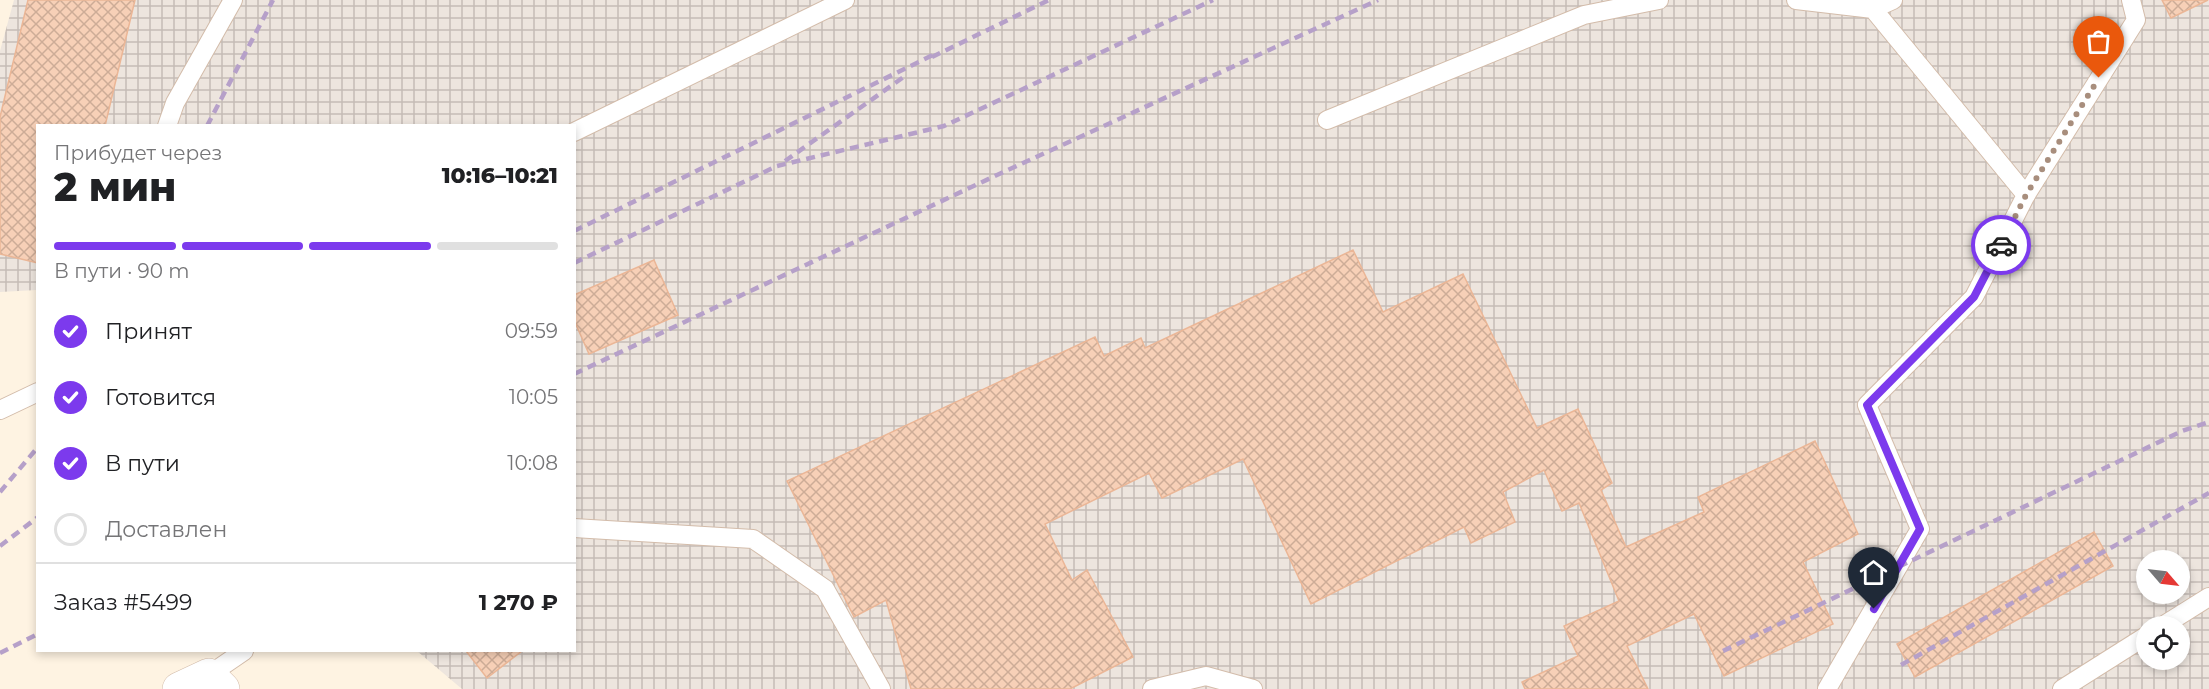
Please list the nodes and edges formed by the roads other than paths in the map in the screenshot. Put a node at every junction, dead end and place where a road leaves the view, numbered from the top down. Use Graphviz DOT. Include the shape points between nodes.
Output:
graph roads {
  1 [pos="232,0"];
  2 [pos="845,0"];
  3 [pos="1659,0"];
  4 [pos="1796,0"];
  5 [pos="1893,0"];
  6 [pos="2131,0"];
  7 [pos="1872,9"];
  8 [pos="1327,120"];
  9 [pos="168,124"];
  10 [pos="576,131"];
  11 [pos="2026,195"];
  12 [pos="36,393"];
  13 [pos="0,410"];
  14 [pos="576,528"];
  15 [pos="2209,597"];
  16 [pos="2179,616"];
  17 [pos="2136,642"];
  18 [pos="243,652"];
  19 [pos="216,682"];
  20 [pos="179,689"];
  21 [pos="881,689"];
  22 [pos="1152,689"];
  23 [pos="1253,689"];
  24 [pos="1827,689"];
  25 [pos="2062,689"];
  1 -- 9 [label="lane" via="175,103"];
  2 -- 10 [label="lane"];
  3 -- 8 [label="lane" via="1584,15"];
  4 -- 7 [label="lane"];
  5 -- 7 [label="lane"];
  6 -- 11 [label="lane" via="2136,20"];
  7 -- 11 [label="lane"];
  11 -- 24 [label="lane" via="1974,297 1867,405 1920,529"];
  12 -- 13 [label="lane"];
  14 -- 21 [label="lane" via="753,539 825,589"];
  15 -- 16 [label="lane"];
  17 -- 25 [label="lane"];
  18 -- 19 [label="lane"];
  19 -- 20 [label="street"];
  22 -- 23 [label="lane" via="1206,676"];
}
